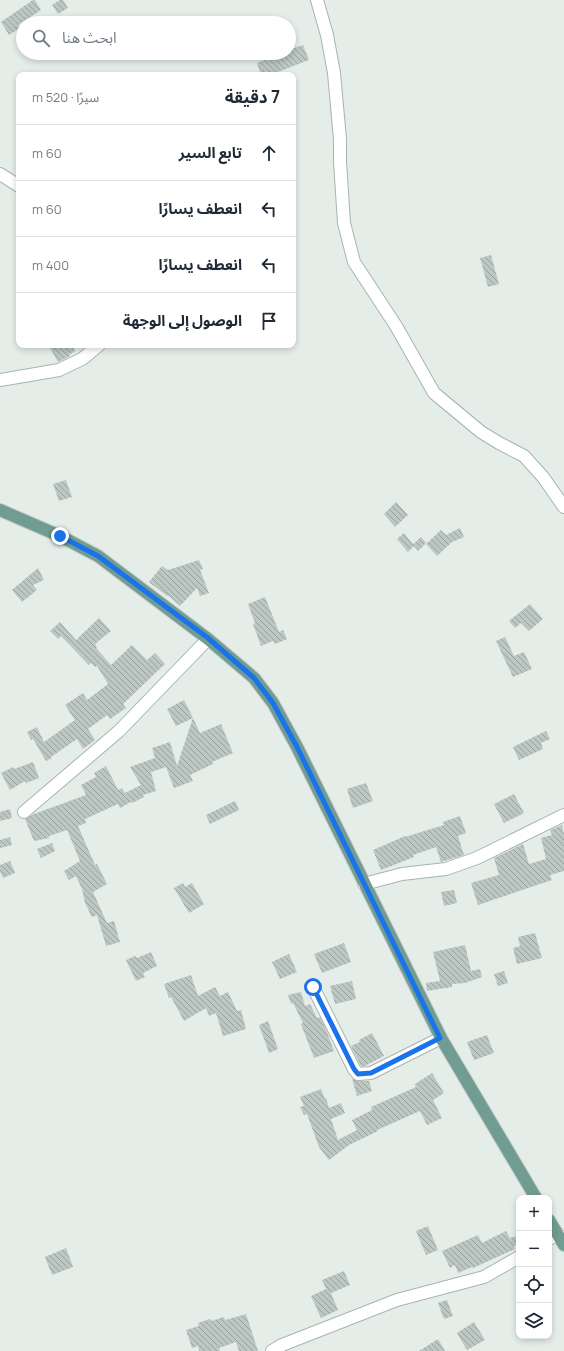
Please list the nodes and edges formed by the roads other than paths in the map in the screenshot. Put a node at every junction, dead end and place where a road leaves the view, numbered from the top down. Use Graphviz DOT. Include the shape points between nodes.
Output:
graph roads {
  1 [pos="317,0"];
  2 [pos="0,174"];
  3 [pos="16,184"];
  4 [pos="95,348"];
  5 [pos="0,380"];
  6 [pos="564,507"];
  7 [pos="0,510"];
  8 [pos="208,638"];
  9 [pos="24,812"];
  10 [pos="564,815"];
  11 [pos="364,884"];
  12 [pos="313,987"];
  13 [pos="440,1038"];
  14 [pos="534,1195"];
  15 [pos="553,1237"];
  16 [pos="564,1245"];
  17 [pos="516,1259"];
  18 [pos="272,1351"];
  1 -- 6 [label="street" via="334,73 344,223 354,262 396,326 434,394 481,432 524,456"];
  2 -- 3 [label="street"];
  4 -- 5 [label="street" via="82,359 60,370"];
  7 -- 8 [label="main road" via="98,556"];
  8 -- 9 [label="street" via="119,731"];
  8 -- 11 [label="main road" via="254,678 273,703"];
  10 -- 11 [label="street" via="477,858 446,869 402,874"];
  11 -- 13 [label="main road"];
  12 -- 13 [label="street" via="358,1074 371,1073"];
  13 -- 14 [label="main road"];
  15 -- 16 [label="main road"];
  17 -- 18 [label="street" via="484,1277 397,1300"];
}
